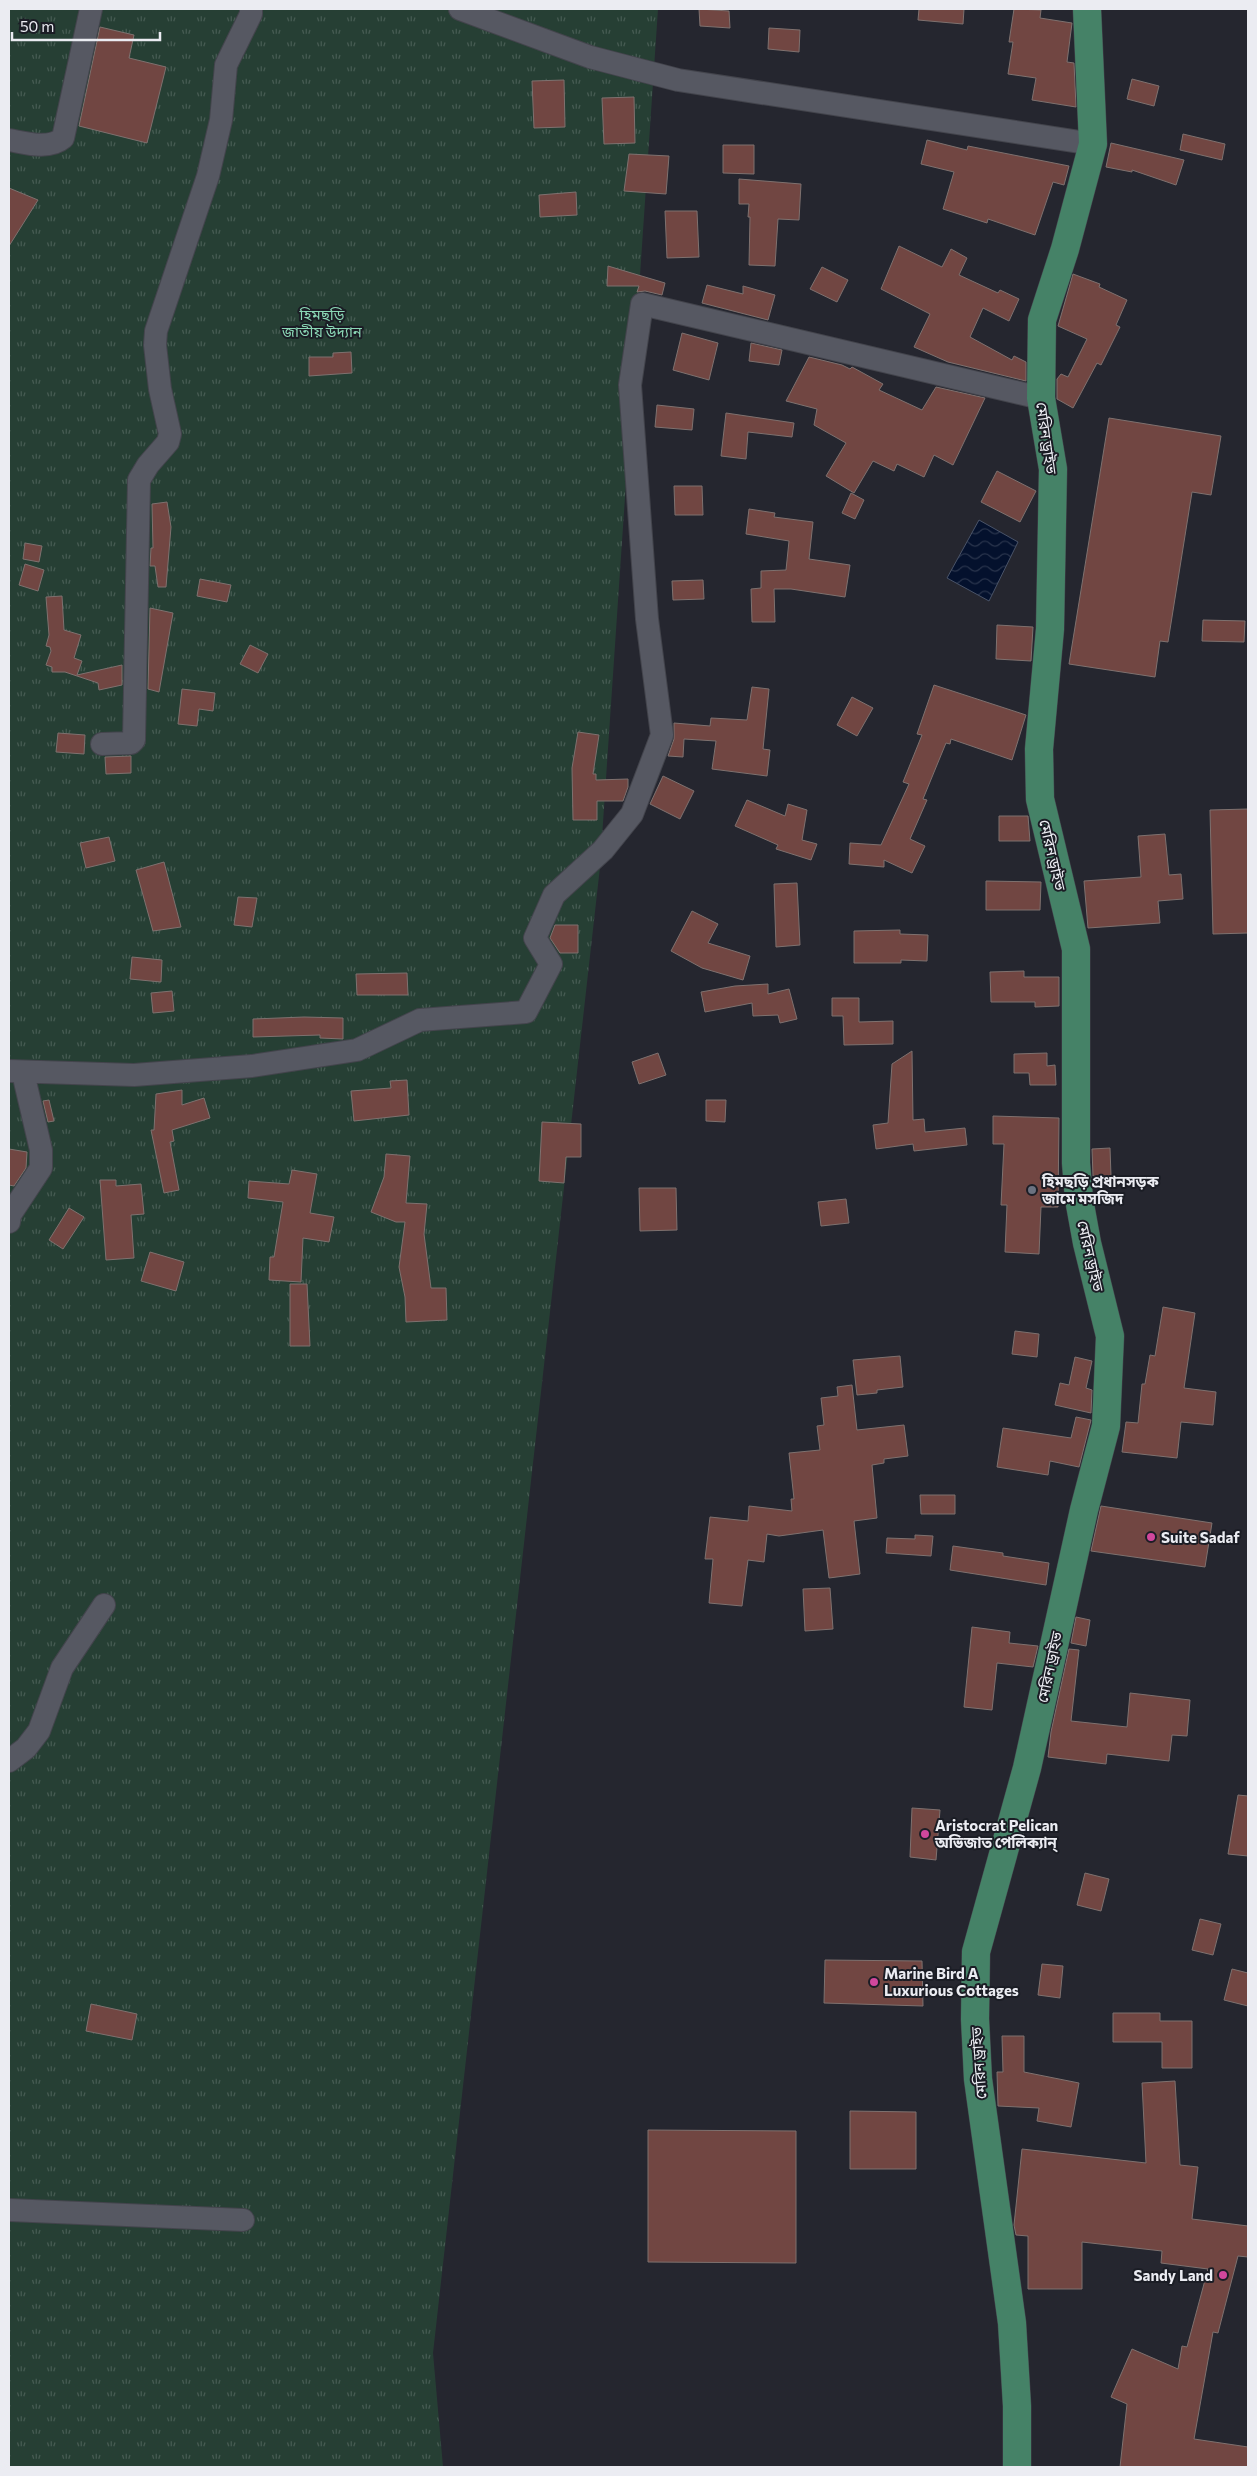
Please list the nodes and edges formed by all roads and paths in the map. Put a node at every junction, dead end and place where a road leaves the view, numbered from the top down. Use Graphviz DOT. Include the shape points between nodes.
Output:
graph roads {
  1 [pos="91,9"];
  2 [pos="251,9"];
  3 [pos="460,9"];
  4 [pos="1087,9"];
  5 [pos="9,140"];
  6 [pos="1093,144"];
  7 [pos="1041,398"];
  8 [pos="102,744"];
  9 [pos="16,1072"];
  10 [pos="9,1222"];
  11 [pos="104,1605"];
  12 [pos="9,1761"];
  13 [pos="9,2210"];
  14 [pos="243,2220"];
  15 [pos="1017,2467"];
  1 -- 5 [label="street" via="62,138 56,144 42,145"];
  2 -- 8 [label="street" via="226,65 221,120 208,176 155,337 160,389 170,434 168,442 139,480 134,740 131,743"];
  3 -- 6 [label="street" via="590,57 678,80"];
  4 -- 6 [label="main road, মেরিন ড্রাইভ"];
  6 -- 7 [label="main road, মেরিন ড্রাইভ" via="1042,320"];
  7 -- 9 [label="street" via="642,304 630,385 647,620 662,735 632,814 603,850 554,895 535,938 551,964 526,1012 420,1020 357,1050 252,1066 134,1076"];
  7 -- 15 [label="main road, মেরিন ড্রাইভ" via="1053,469 1050,629 1039,749 1040,798 1076,949 1076,1163 1079,1199 1110,1336 1106,1426 1084,1510 1027,1768 976,1952 978,2079 1012,2323"];
  9 -- 10 [label="street" via="40,1150 41,1168"];
  11 -- 12 [label="street" via="62,1668 39,1732"];
  13 -- 14 [label="street"];
}
